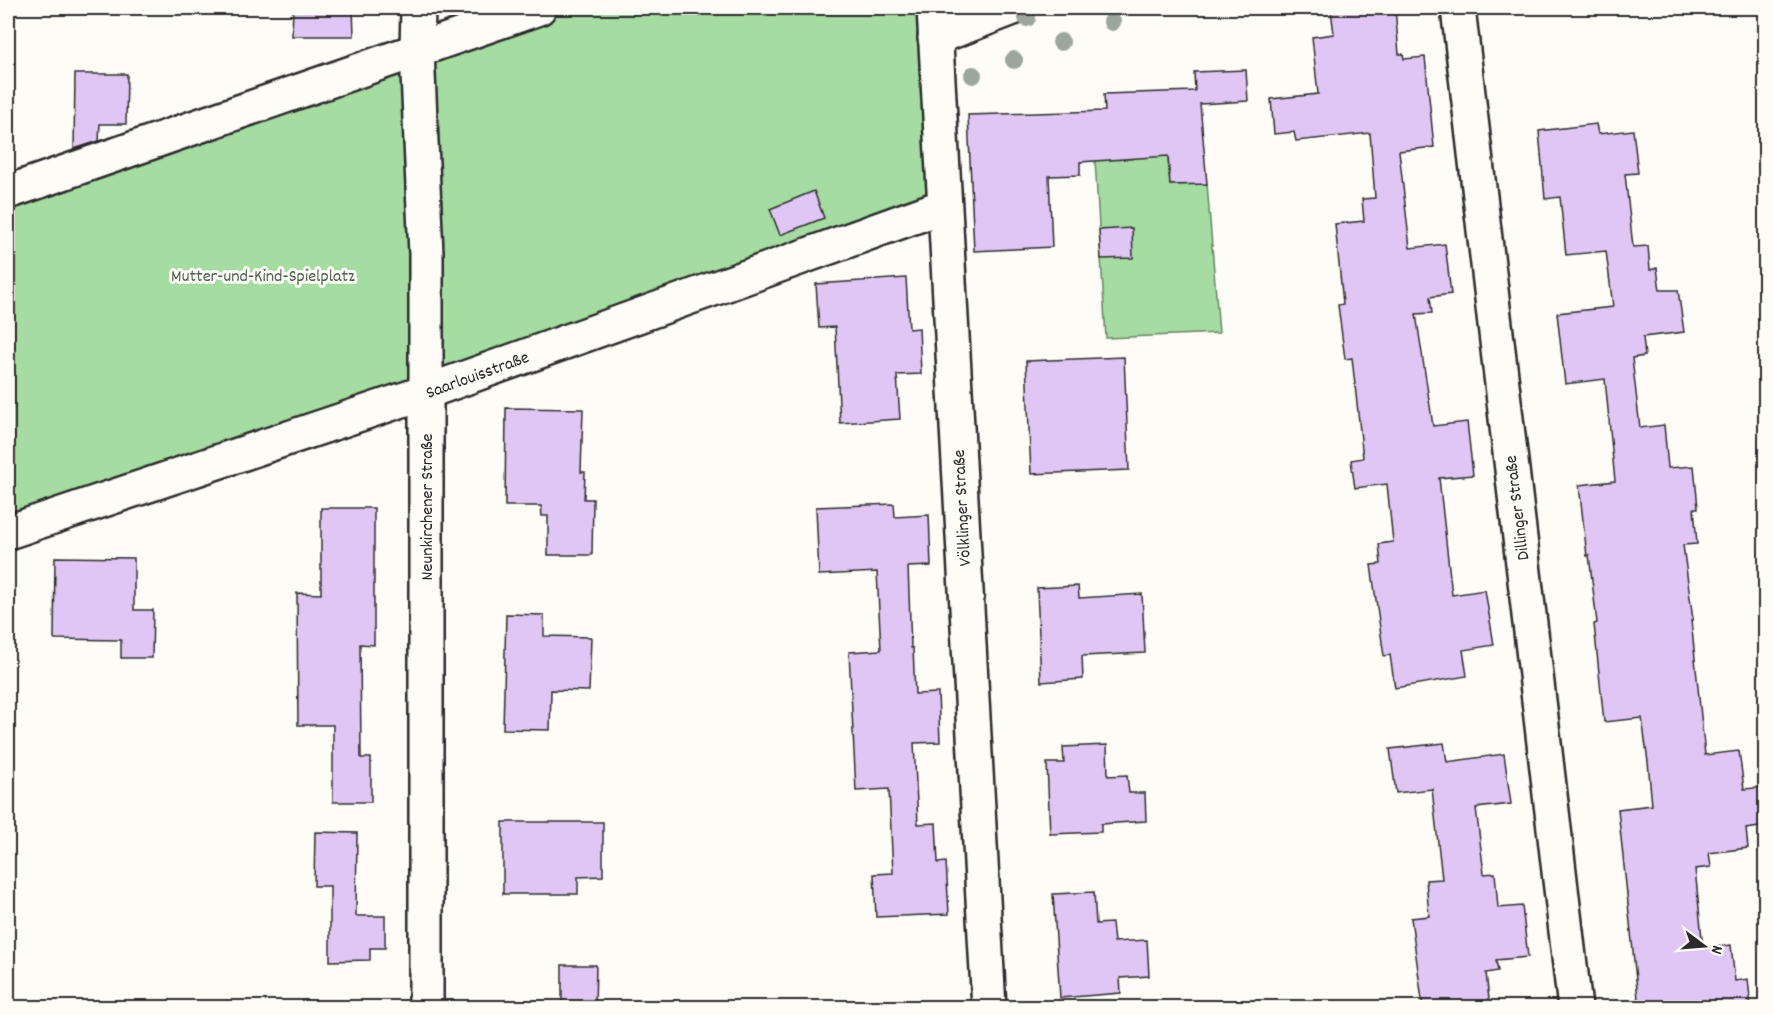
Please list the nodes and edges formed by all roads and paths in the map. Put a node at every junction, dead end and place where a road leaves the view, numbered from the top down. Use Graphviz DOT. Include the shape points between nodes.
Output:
graph roads {
  1 [pos="417,8"];
  2 [pos="539,8"];
  3 [pos="1013,8"];
  4 [pos="1458,8"];
  5 [pos="934,23"];
  6 [pos="417,51"];
  7 [pos="8,192"];
  8 [pos="944,206"];
  9 [pos="426,392"];
  10 [pos="8,532"];
  11 [pos="426,1008"];
  12 [pos="989,1008"];
  13 [pos="1575,1008"];
  1 -- 6 [label="street, Neunkirchener Straße"];
  2 -- 6 [label="street"];
  3 -- 5 [label="street"];
  4 -- 13 [label="street, Dillinger Straße"];
  5 -- 8 [label="street, Völklinger Straße"];
  6 -- 7 [label="street"];
  6 -- 9 [label="street, Neunkirchener Straße" via="426,254"];
  8 -- 9 [label="street, Saarlouisstraße"];
  8 -- 12 [label="street, Völklinger Straße"];
  9 -- 10 [label="street, Saarlouisstraße"];
  9 -- 11 [label="street, Neunkirchener Straße"];
}
